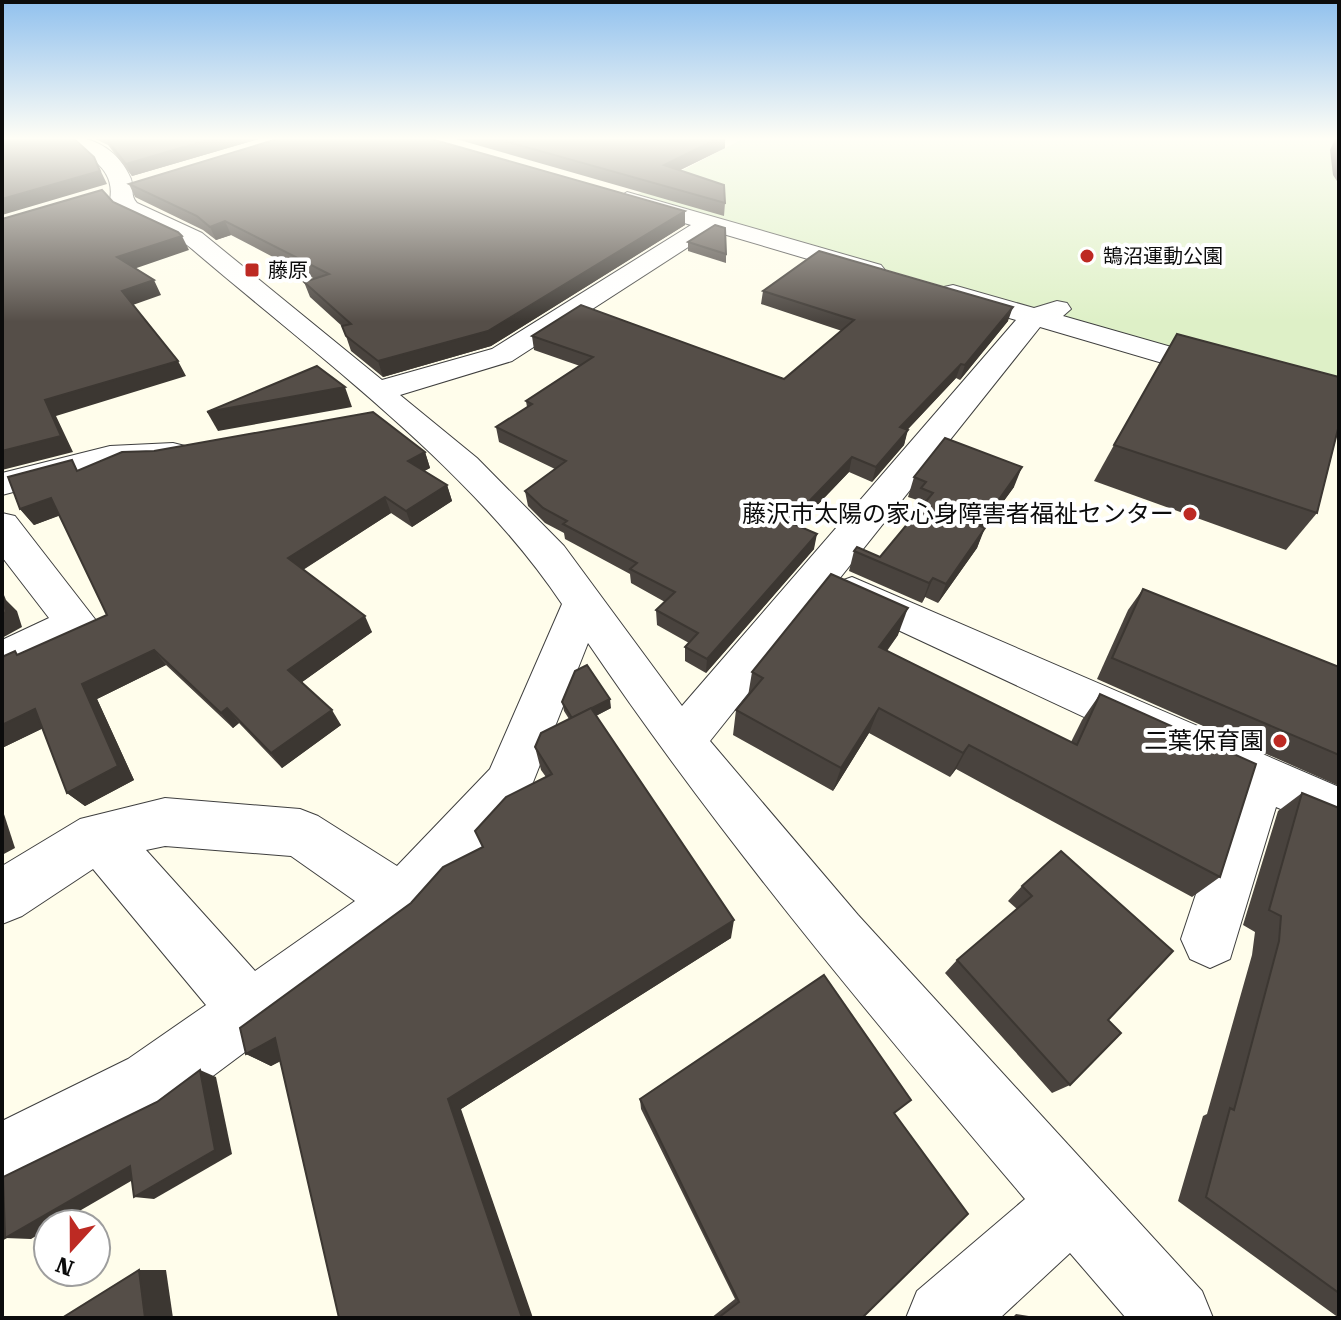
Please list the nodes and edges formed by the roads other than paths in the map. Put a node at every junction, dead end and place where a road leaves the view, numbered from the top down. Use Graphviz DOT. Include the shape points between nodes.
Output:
graph roads {
  1 [pos="122,199"];
  2 [pos="628,199"];
  3 [pos="710,223"];
  4 [pos="901,278"];
  5 [pos="930,287"];
  6 [pos="1048,310"];
  7 [pos="1339,405"];
  8 [pos="376,408"];
  9 [pos="211,446"];
  10 [pos="2,484"];
  11 [pos="5,538"];
  12 [pos="817,577"];
  13 [pos="584,602"];
  14 [pos="2,660"];
  15 [pos="681,741"];
  16 [pos="1261,773"];
  17 [pos="1339,811"];
  18 [pos="99,836"];
  19 [pos="2,897"];
  20 [pos="402,901"];
  21 [pos="1210,939"];
  22 [pos="250,1011"];
  23 [pos="2,1156"];
  24 [pos="1073,1203"];
  25 [pos="944,1318"];
  26 [pos="1175,1318"];
  1 -- 8 [label="street" via="129,208 194,238"];
  2 -- 3 [label="street"];
  3 -- 4 [label="street"];
  3 -- 8 [label="street" via="502,355"];
  5 -- 6 [label="street"];
  6 -- 7 [label="street"];
  6 -- 12 [label="street"];
  8 -- 13 [label="street" via="465,466 550,556"];
  9 -- 10 [label="street" via="110,456"];
  11 -- 14 [label="street" via="77,623"];
  12 -- 15 [label="street"];
  12 -- 16 [label="street"];
  13 -- 15 [label="street"];
  13 -- 20 [label="street" via="508,784"];
  15 -- 24 [label="street" via="838,935"];
  16 -- 17 [label="street"];
  16 -- 21 [label="street"];
  18 -- 19 [label="street"];
  18 -- 20 [label="street" via="165,822 300,833"];
  18 -- 22 [label="street"];
  20 -- 22 [label="street"];
  22 -- 23 [label="street" via="151,1082"];
  24 -- 25 [label="street"];
  24 -- 26 [label="street"];
}
